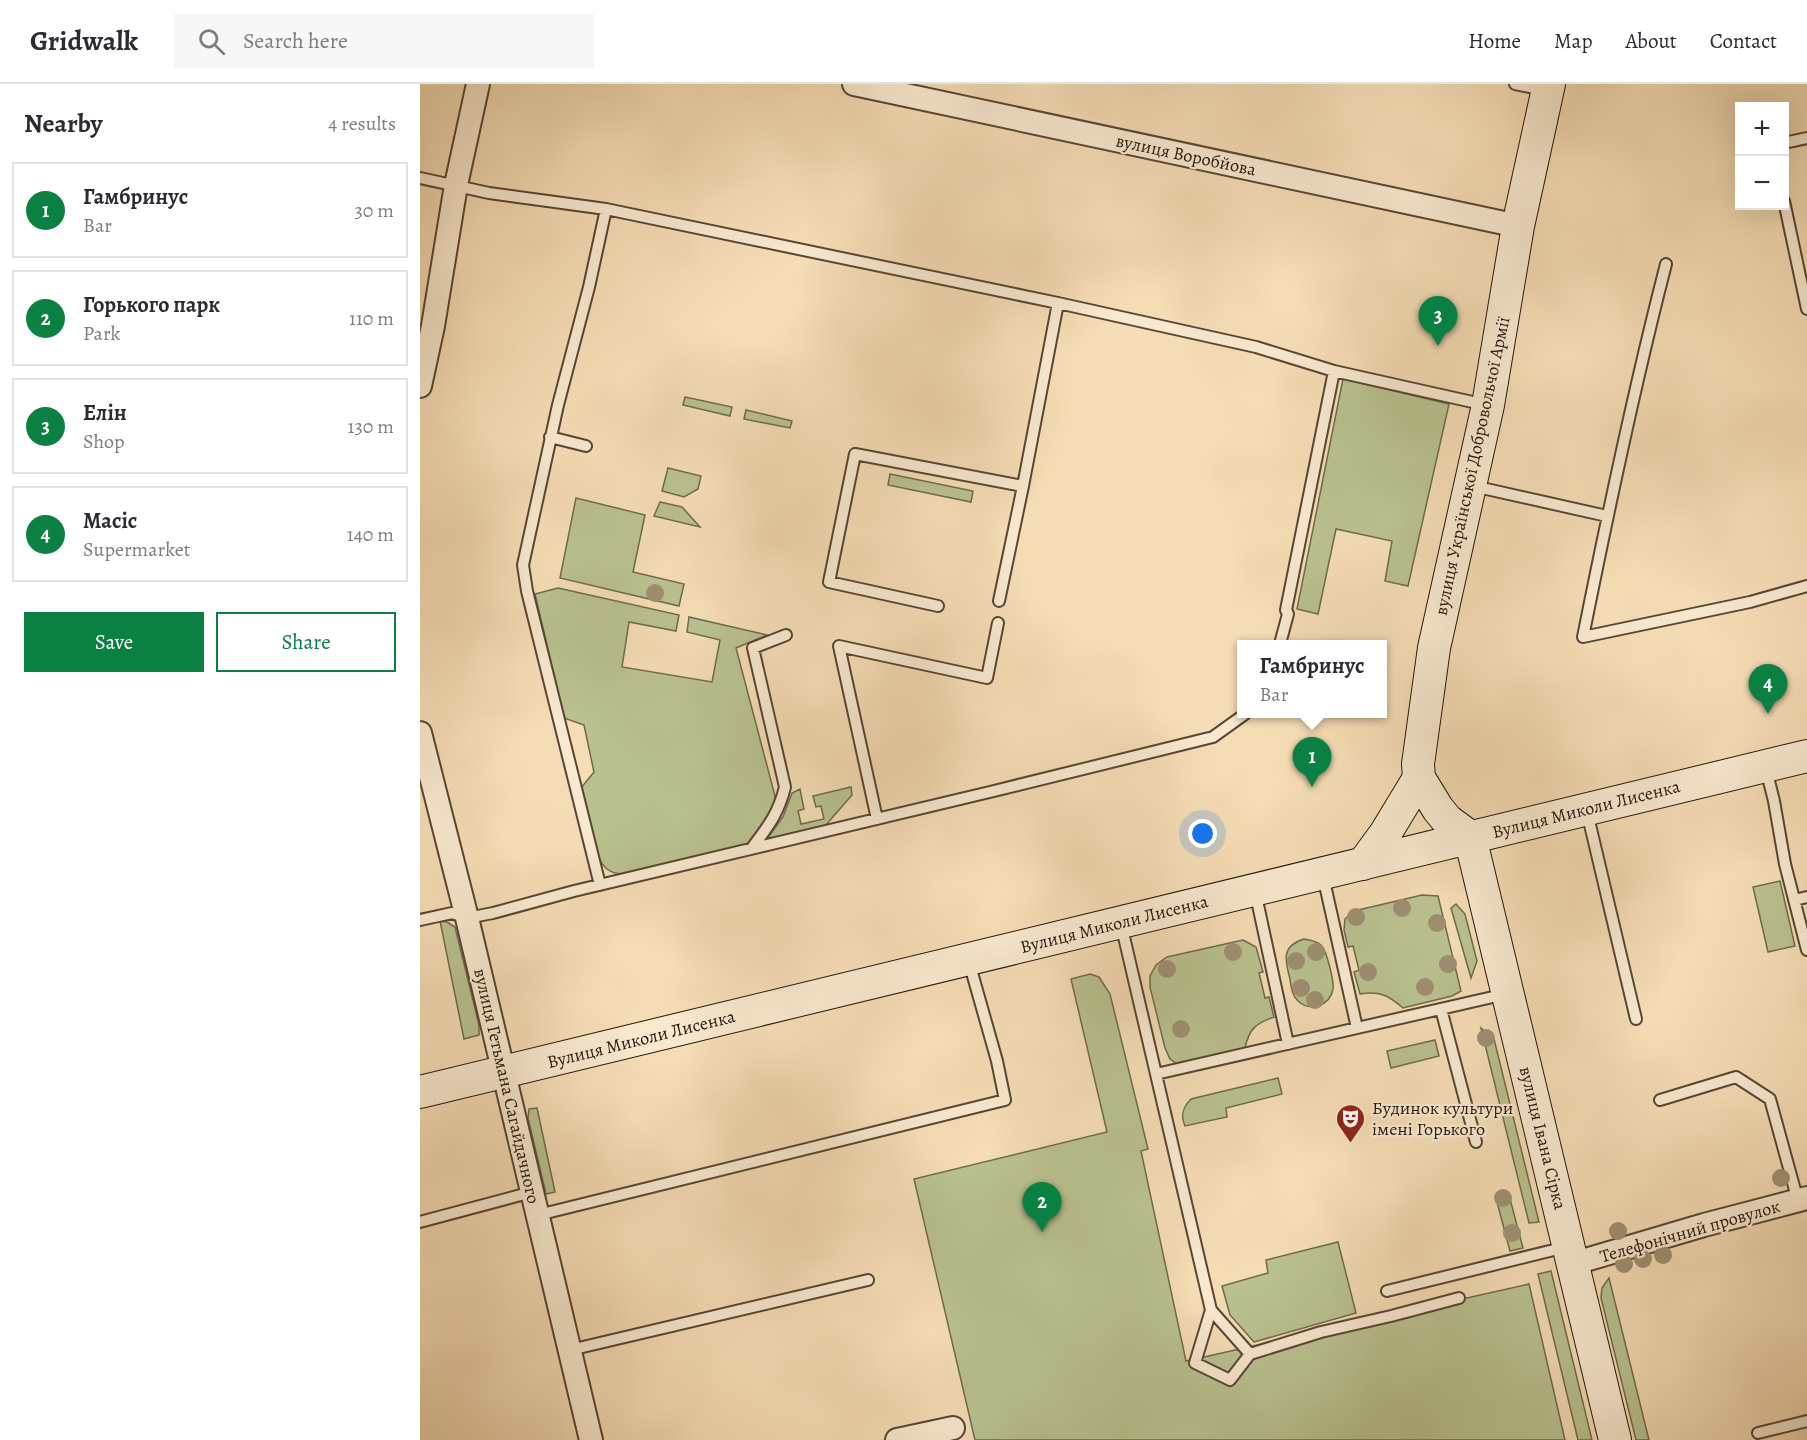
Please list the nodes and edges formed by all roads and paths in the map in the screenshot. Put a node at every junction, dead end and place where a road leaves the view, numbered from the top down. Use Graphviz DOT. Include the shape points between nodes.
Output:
graph roads {
  1 [pos="478,84"];
  2 [pos="854,84"];
  3 [pos="1515,84"];
  4 [pos="1552,86"];
  5 [pos="1807,138"];
  6 [pos="1789,142"];
  7 [pos="420,178"];
  8 [pos="456,185"];
  9 [pos="606,209"];
  10 [pos="1787,210"];
  11 [pos="1518,226"];
  12 [pos="1666,264"];
  13 [pos="1058,303"];
  14 [pos="1807,309"];
  15 [pos="1334,370"];
  16 [pos="420,386"];
  17 [pos="1488,405"];
  18 [pos="550,437"];
  19 [pos="586,446"];
  20 [pos="1023,486"];
  21 [pos="1470,486"];
  22 [pos="1607,516"];
  23 [pos="1807,586"];
  24 [pos="999,601"];
  25 [pos="938,606"];
  26 [pos="998,623"];
  27 [pos="786,635"];
  28 [pos="1281,640"];
  29 [pos="1239,718"];
  30 [pos="420,733"];
  31 [pos="1807,756"];
  32 [pos="1765,766"];
  33 [pos="1419,778"];
  34 [pos="1586,809"];
  35 [pos="877,819"];
  36 [pos="1470,837"];
  37 [pos="752,848"];
  38 [pos="1362,864"];
  39 [pos="1323,873"];
  40 [pos="600,885"];
  41 [pos="1255,890"];
  42 [pos="1807,897"];
  43 [pos="1794,900"];
  44 [pos="467,918"];
  45 [pos="420,920"];
  46 [pos="1121,922"];
  47 [pos="1807,950"];
  48 [pos="969,959"];
  49 [pos="1507,994"];
  50 [pos="1441,1009"];
  51 [pos="1636,1019"];
  52 [pos="1357,1028"];
  53 [pos="1288,1044"];
  54 [pos="504,1071"];
  55 [pos="1156,1074"];
  56 [pos="420,1092"];
  57 [pos="1660,1100"];
  58 [pos="1476,1142"];
  59 [pos="532,1192"];
  60 [pos="1803,1200"];
  61 [pos="538,1215"];
  62 [pos="420,1222"];
  63 [pos="1571,1255"];
  64 [pos="868,1280"];
  65 [pos="1387,1291"];
  66 [pos="1459,1298"];
  67 [pos="1211,1310"];
  68 [pos="570,1350"];
  69 [pos="1250,1354"];
  70 [pos="1807,1421"];
  71 [pos="953,1428"];
  72 [pos="1758,1433"];
  73 [pos="902,1439"];
  74 [pos="591,1440"];
  75 [pos="1615,1440"];
  1 -- 8 [label="street"];
  2 -- 11 [label="street, вулиця Воробйова"];
  3 -- 4 [label="lane"];
  4 -- 11 [label="street, вулиця Української Добровольчої Армії"];
  5 -- 6 [label="lane"];
  7 -- 8 [label="lane"];
  8 -- 9 [label="lane"];
  8 -- 16 [label="street"];
  9 -- 13 [label="lane"];
  9 -- 18 [label="lane"];
  10 -- 14 [label="lane"];
  11 -- 17 [label="street, вулиця Української Добровольчої Армії"];
  12 -- 22 [label="lane"];
  13 -- 15 [label="lane" via="1256,347"];
  13 -- 20 [label="lane"];
  15 -- 17 [label="lane"];
  15 -- 28 [label="lane"];
  17 -- 21 [label="street, вулиця Української Добровольчої Армії"];
  18 -- 19 [label="lane"];
  18 -- 40 [label="lane" via="523,565"];
  20 -- 24 [label="lane"];
  20 -- 25 [label="lane" via="855,454 829,582"];
  21 -- 22 [label="lane"];
  21 -- 33 [label="street, вулиця Української Добровольчої Армії" via="1434,648"];
  22 -- 23 [label="lane" via="1583,638"];
  26 -- 35 [label="lane" via="987,678 839,646"];
  27 -- 37 [label="lane" via="753,648 785,787 776,816"];
  29 -- 35 [label="lane" via="1213,737"];
  30 -- 44 [label="street, вулиця Гетьмана Сагайдачного"];
  31 -- 32 [label="street, Вулиця Миколи Лисенка"];
  32 -- 34 [label="street, Вулиця Миколи Лисенка"];
  32 -- 43 [label="lane"];
  33 -- 36 [label="street" via="1438,809"];
  33 -- 38 [label="street, вулиця Української Добровольчої Армії"];
  34 -- 36 [label="street, Вулиця Миколи Лисенка"];
  34 -- 51 [label="lane"];
  35 -- 37 [label="lane"];
  36 -- 38 [label="street, Вулиця Миколи Лисенка"];
  36 -- 49 [label="street, вулиця Івана Сірка"];
  37 -- 40 [label="lane"];
  38 -- 39 [label="street, Вулиця Миколи Лисенка"];
  39 -- 41 [label="street, Вулиця Миколи Лисенка"];
  39 -- 52 [label="lane"];
  40 -- 44 [label="lane"];
  41 -- 46 [label="street, Вулиця Миколи Лисенка"];
  41 -- 53 [label="lane"];
  42 -- 43 [label="lane"];
  43 -- 47 [label="lane"];
  44 -- 45 [label="lane" via="452,913"];
  44 -- 54 [label="street, вулиця Гетьмана Сагайдачного"];
  46 -- 48 [label="street, Вулиця Миколи Лисенка"];
  46 -- 55 [label="lane"];
  48 -- 54 [label="street, Вулиця Миколи Лисенка"];
  48 -- 61 [label="lane" via="1005,1101"];
  49 -- 50 [label="lane"];
  49 -- 63 [label="street, вулиця Івана Сірка"];
  50 -- 52 [label="lane"];
  50 -- 58 [label="lane"];
  52 -- 53 [label="lane"];
  53 -- 55 [label="lane"];
  54 -- 56 [label="street, Вулиця Миколи Лисенка"];
  54 -- 59 [label="street, вулиця Гетьмана Сагайдачного"];
  55 -- 67 [label="lane"];
  57 -- 60 [label="lane" via="1736,1077 1770,1099"];
  59 -- 61 [label="street, вулиця Гетьмана Сагайдачного"];
  59 -- 62 [label="lane"];
  60 -- 63 [label="street, Телефонічний провулок"];
  61 -- 68 [label="street, вулиця Гетьмана Сагайдачного"];
  63 -- 65 [label="lane"];
  63 -- 75 [label="street, вулиця Івана Сірка"];
  64 -- 68 [label="lane"];
  66 -- 69 [label="lane"];
  67 -- 69 [label="lane"];
  67 -- 69 [label="lane" via="1195,1362 1230,1380"];
  68 -- 74 [label="street, вулиця Гетьмана Сагайдачного"];
  70 -- 72 [label="lane"];
  71 -- 73 [label="street"];
}
